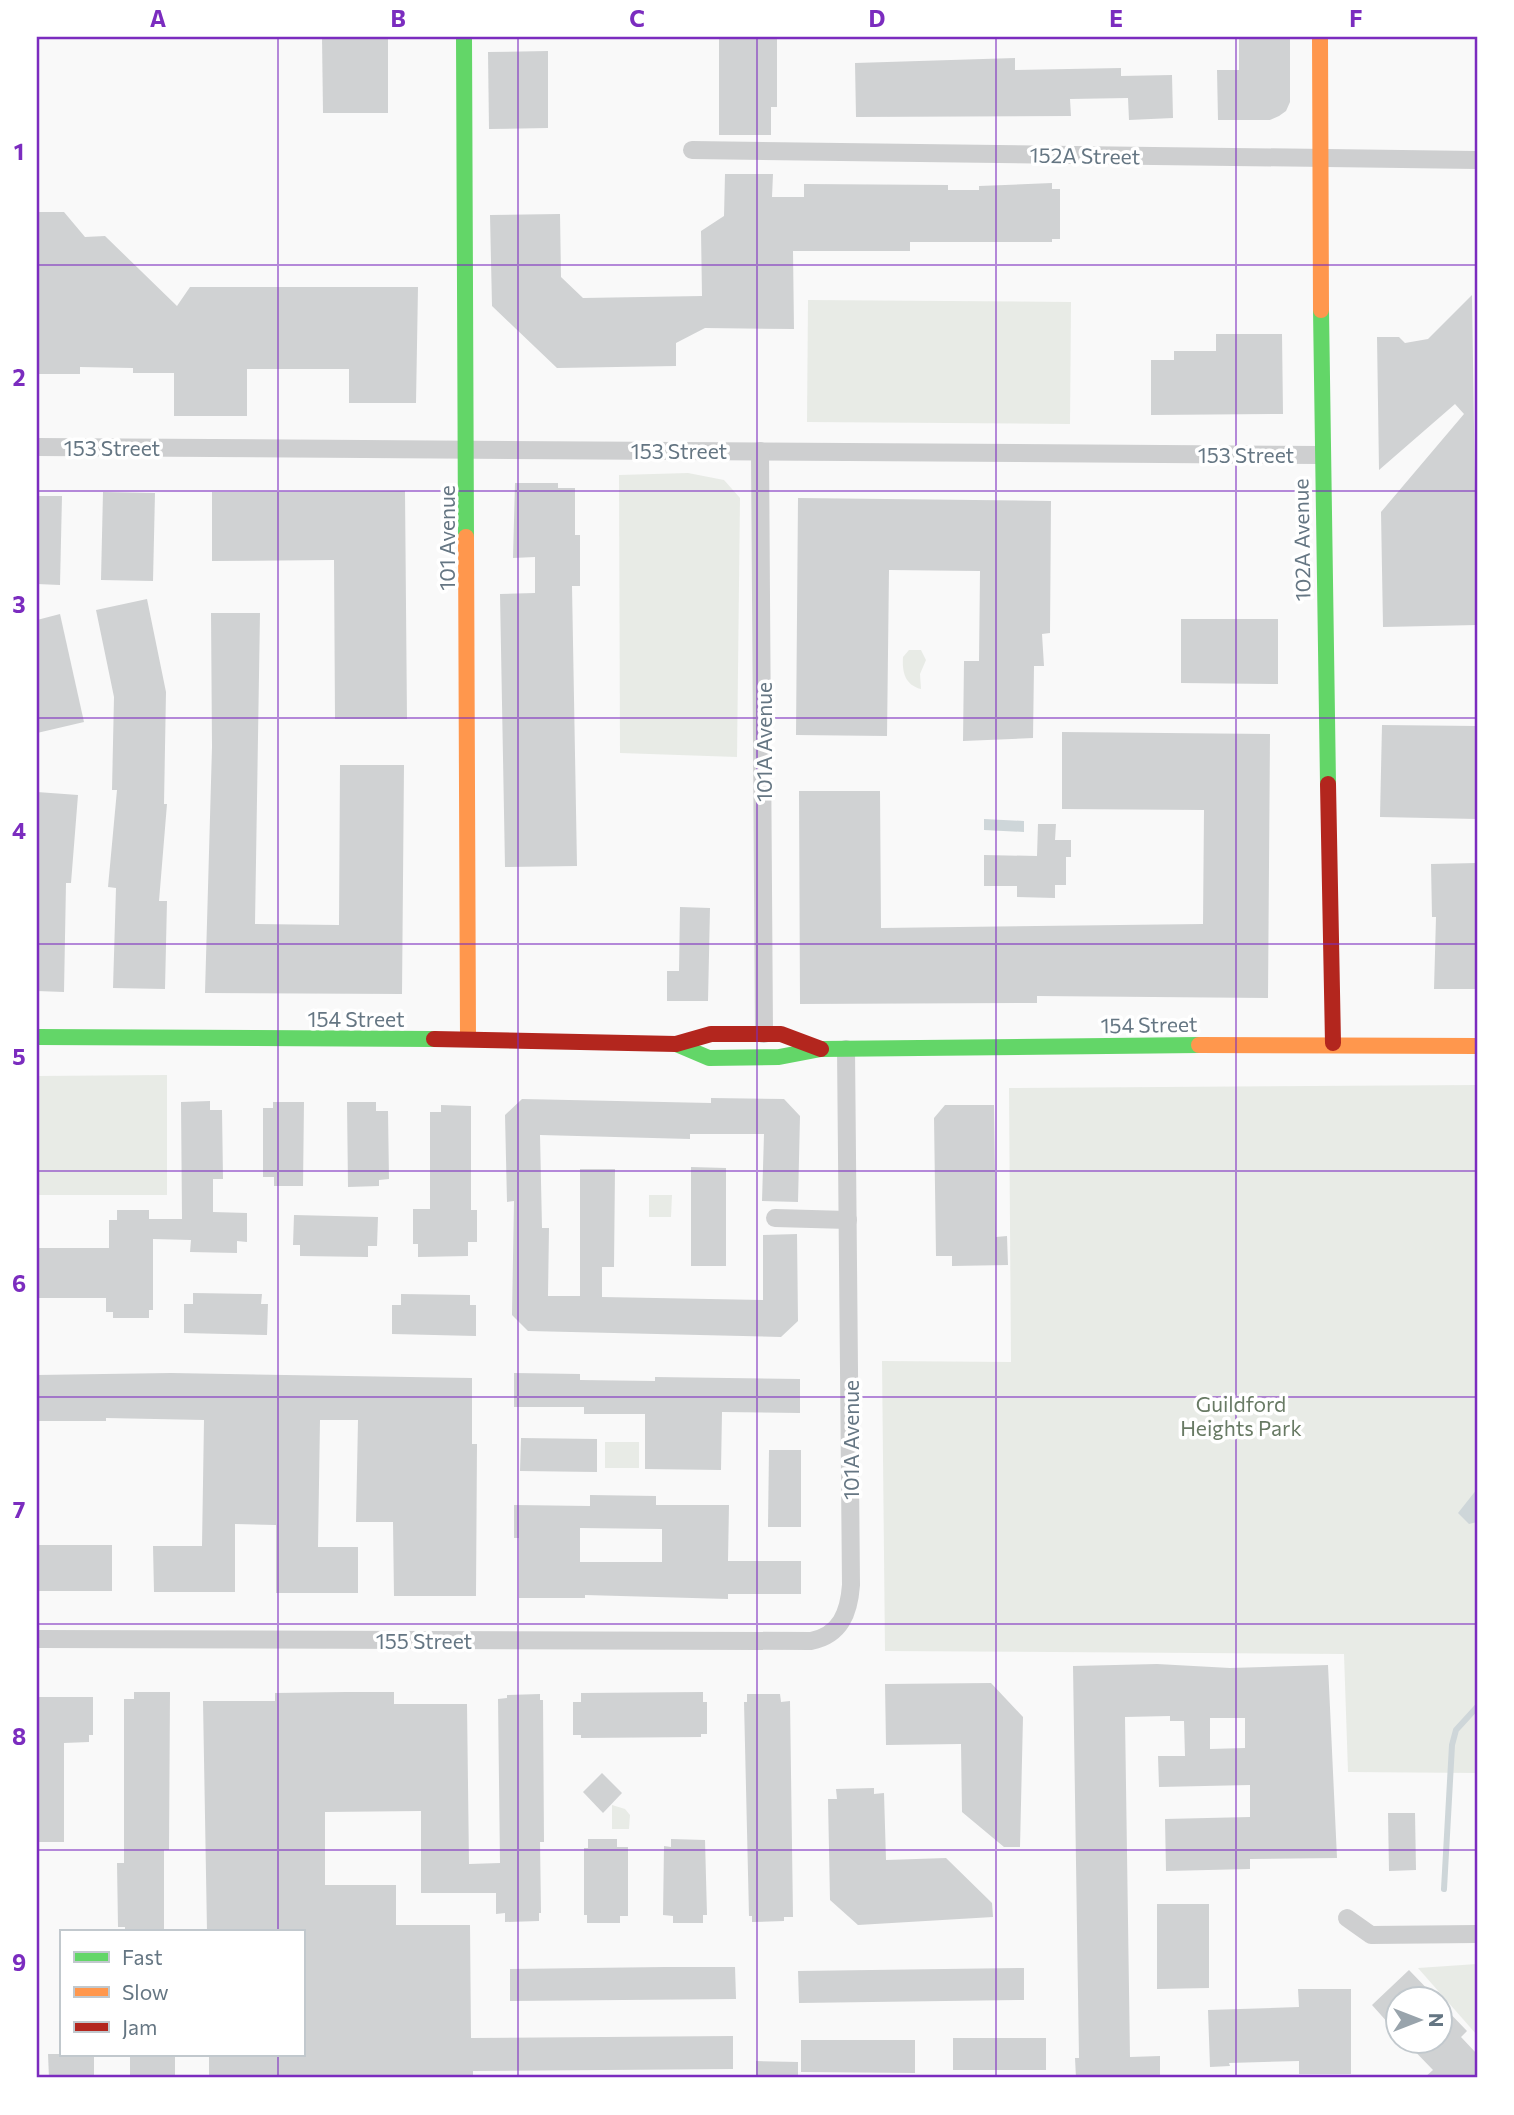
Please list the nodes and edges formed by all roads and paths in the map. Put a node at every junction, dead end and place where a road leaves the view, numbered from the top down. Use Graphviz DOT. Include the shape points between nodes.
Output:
graph roads {
  1 [pos="464,37"];
  2 [pos="1320,37"];
  3 [pos="692,150"];
  4 [pos="1320,159"];
  5 [pos="1477,160"];
  6 [pos="37,447"];
  7 [pos="466,448"];
  8 [pos="760,451"];
  9 [pos="1321,455"];
  10 [pos="764,1034"];
  11 [pos="37,1037"];
  12 [pos="468,1039"];
  13 [pos="1333,1043"];
  14 [pos="676,1044"];
  15 [pos="1477,1046"];
  16 [pos="821,1049"];
  17 [pos="846,1049"];
  18 [pos="775,1218"];
  19 [pos="848,1220"];
  20 [pos="37,1639"];
  21 [pos="811,1641"];
  22 [pos="1347,1918"];
  23 [pos="1477,1934"];
  1 -- 7 [label="street, 101 Avenue"];
  2 -- 4 [label="street, 102A Avenue"];
  3 -- 4 [label="street, 152A Street"];
  4 -- 5 [label="street, 152A Street"];
  4 -- 9 [label="street, 102A Avenue"];
  6 -- 7 [label="street, 153 Street"];
  7 -- 8 [label="street, 153 Street"];
  7 -- 12 [label="street, 101 Avenue"];
  8 -- 9 [label="street, 153 Street"];
  8 -- 10 [label="street, 101A Avenue"];
  9 -- 13 [label="street, 102A Avenue"];
  10 -- 14 [label="street, 154 Street" via="711,1034"];
  10 -- 16 [label="street, 154 Street" via="781,1034"];
  11 -- 12 [label="street, 154 Street"];
  12 -- 14 [label="street, 154 Street"];
  13 -- 15 [label="street, 154 Street"];
  13 -- 17 [label="street, 154 Street"];
  14 -- 16 [label="street, 154 Street" via="709,1058 779,1058"];
  16 -- 17 [label="street, 154 Street"];
  17 -- 19 [label="street, 101A Avenue"];
  18 -- 19 [label="street"];
  19 -- 21 [label="street, 101A Avenue" via="851,1585 843,1621 829,1634"];
  20 -- 21 [label="street, 155 Street"];
  22 -- 23 [label="street" via="1371,1935"];
}
